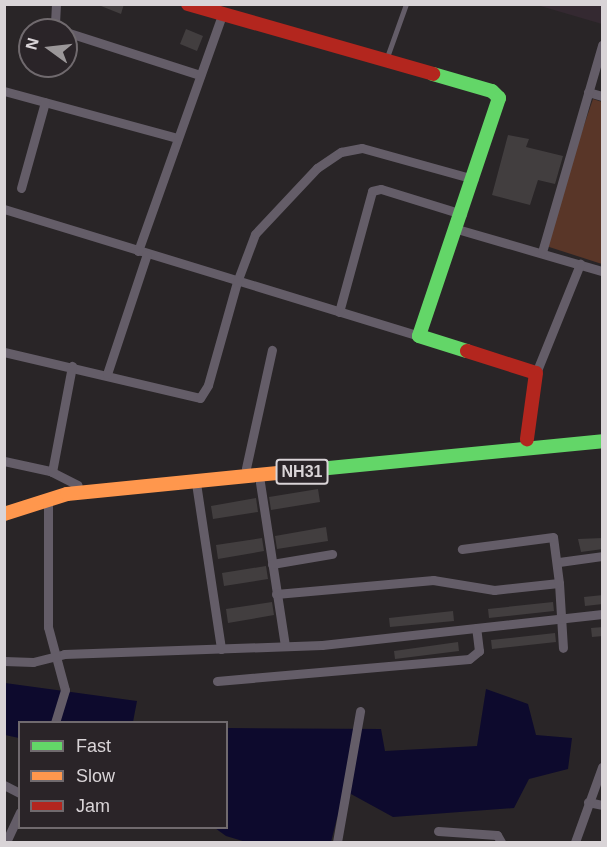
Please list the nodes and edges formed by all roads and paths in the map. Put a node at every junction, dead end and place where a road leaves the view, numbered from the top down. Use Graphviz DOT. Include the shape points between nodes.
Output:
graph roads {
  1 [pos="188,4"];
  2 [pos="406,4"];
  3 [pos="222,15"];
  4 [pos="78,36"];
  5 [pos="603,45"];
  6 [pos="386,62"];
  7 [pos="200,75"];
  8 [pos="4,91"];
  9 [pos="588,92"];
  10 [pos="603,96"];
  11 [pos="45,102"];
  12 [pos="177,138"];
  13 [pos="474,179"];
  14 [pos="21,188"];
  15 [pos="4,209"];
  16 [pos="462,214"];
  17 [pos="457,229"];
  18 [pos="142,252"];
  19 [pos="542,252"];
  20 [pos="580,264"];
  21 [pos="603,271"];
  22 [pos="237,282"];
  23 [pos="339,312"];
  24 [pos="419,336"];
  25 [pos="272,350"];
  26 [pos="4,352"];
  27 [pos="72,366"];
  28 [pos="536,373"];
  29 [pos="107,374"];
  30 [pos="603,430"];
  31 [pos="527,438"];
  32 [pos="603,441"];
  33 [pos="4,461"];
  34 [pos="246,468"];
  35 [pos="52,472"];
  36 [pos="259,476"];
  37 [pos="196,483"];
  38 [pos="78,484"];
  39 [pos="48,499"];
  40 [pos="4,503"];
  41 [pos="4,514"];
  42 [pos="462,549"];
  43 [pos="332,554"];
  44 [pos="603,556"];
  45 [pos="559,562"];
  46 [pos="272,564"];
  47 [pos="560,583"];
  48 [pos="276,594"];
  49 [pos="603,614"];
  50 [pos="562,619"];
  51 [pos="476,628"];
  52 [pos="285,645"];
  53 [pos="563,648"];
  54 [pos="221,649"];
  55 [pos="54,656"];
  56 [pos="4,661"];
  57 [pos="217,681"];
  58 [pos="360,711"];
  59 [pos="56,721"];
  60 [pos="603,767"];
  61 [pos="4,785"];
  62 [pos="18,792"];
  63 [pos="588,802"];
  64 [pos="603,806"];
  65 [pos="18,816"];
  66 [pos="438,831"];
  67 [pos="6,843"];
  68 [pos="337,843"];
  69 [pos="501,843"];
  70 [pos="575,843"];
  1 -- 3 [label="main road"];
  2 -- 6 [label="lane"];
  3 -- 6 [label="main road"];
  3 -- 7 [label="street"];
  4 -- 7 [label="street"];
  5 -- 9 [label="street"];
  6 -- 13 [label="main road" via="492,91 499,98"];
  7 -- 12 [label="street"];
  8 -- 11 [label="street"];
  9 -- 10 [label="street"];
  9 -- 19 [label="street"];
  11 -- 12 [label="street"];
  11 -- 14 [label="street"];
  12 -- 18 [label="street"];
  13 -- 16 [label="main road"];
  13 -- 22 [label="street" via="362,148 341,152 317,168 264,222 255,234"];
  15 -- 18 [label="street"];
  16 -- 17 [label="main road"];
  16 -- 23 [label="street" via="381,189 372,191"];
  17 -- 19 [label="street"];
  17 -- 24 [label="main road"];
  18 -- 22 [label="street"];
  18 -- 29 [label="street"];
  19 -- 20 [label="street"];
  20 -- 21 [label="street"];
  20 -- 28 [label="street"];
  22 -- 23 [label="street"];
  22 -- 29 [label="street" via="208,385 200,398"];
  23 -- 24 [label="street"];
  24 -- 28 [label="main road"];
  25 -- 34 [label="street"];
  26 -- 27 [label="street"];
  27 -- 29 [label="street"];
  27 -- 35 [label="street"];
  28 -- 31 [label="main road"];
  30 -- 31 [label="main road, NH31"];
  31 -- 34 [label="main road, NH31"];
  32 -- 36 [label="main road, NH31"];
  33 -- 35 [label="street"];
  34 -- 38 [label="main road, NH31"];
  35 -- 38 [label="street"];
  36 -- 37 [label="main road, NH31"];
  36 -- 46 [label="street"];
  37 -- 39 [label="main road, NH31"];
  37 -- 54 [label="street"];
  38 -- 40 [label="main road, NH31"];
  39 -- 41 [label="main road, NH31"];
  39 -- 55 [label="street" via="46,611"];
  42 -- 45 [label="street" via="549,536 556,542"];
  43 -- 46 [label="street"];
  44 -- 45 [label="street"];
  45 -- 47 [label="street"];
  46 -- 48 [label="street"];
  47 -- 48 [label="street" via="494,590 433,580"];
  47 -- 50 [label="street"];
  48 -- 52 [label="street"];
  49 -- 50 [label="street"];
  50 -- 51 [label="street"];
  50 -- 53 [label="street"];
  51 -- 52 [label="street" via="322,645"];
  51 -- 57 [label="street" via="479,651 469,659"];
  52 -- 54 [label="street"];
  54 -- 55 [label="street"];
  55 -- 56 [label="street" via="33,662"];
  55 -- 59 [label="street" via="65,690"];
  58 -- 68 [label="street"];
  60 -- 63 [label="street"];
  61 -- 62 [label="street"];
  63 -- 64 [label="street"];
  63 -- 70 [label="street"];
  65 -- 67 [label="street"];
  66 -- 69 [label="street" via="492,834"];
}
